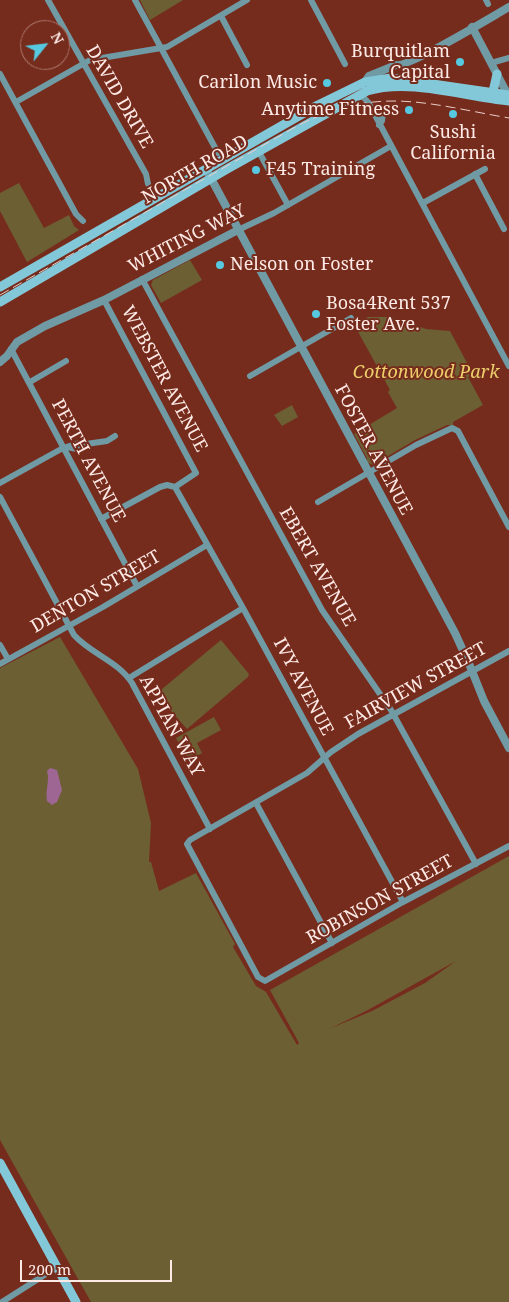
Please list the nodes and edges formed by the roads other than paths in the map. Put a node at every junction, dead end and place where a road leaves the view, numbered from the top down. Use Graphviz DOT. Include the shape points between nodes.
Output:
graph roads {
  1 [pos="48,0"];
  2 [pos="135,0"];
  3 [pos="247,0"];
  4 [pos="311,0"];
  5 [pos="509,6"];
  6 [pos="221,16"];
  7 [pos="472,27"];
  8 [pos="161,48"];
  9 [pos="509,58"];
  10 [pos="491,63"];
  11 [pos="82,64"];
  12 [pos="345,64"];
  13 [pos="247,65"];
  14 [pos="400,66"];
  15 [pos="0,74"];
  16 [pos="497,74"];
  17 [pos="398,78"];
  18 [pos="365,82"];
  19 [pos="386,87"];
  20 [pos="493,92"];
  21 [pos="357,96"];
  22 [pos="509,97"];
  23 [pos="16,102"];
  24 [pos="391,146"];
  25 [pos="259,152"];
  26 [pos="218,153"];
  27 [pos="206,169"];
  28 [pos="484,169"];
  29 [pos="475,174"];
  30 [pos="211,179"];
  31 [pos="148,184"];
  32 [pos="423,203"];
  33 [pos="288,205"];
  34 [pos="83,221"];
  35 [pos="504,229"];
  36 [pos="238,230"];
  37 [pos="142,279"];
  38 [pos="0,287"];
  39 [pos="104,300"];
  40 [pos="0,302"];
  41 [pos="351,318"];
  42 [pos="300,347"];
  43 [pos="11,349"];
  44 [pos="66,361"];
  45 [pos="0,362"];
  46 [pos="509,366"];
  47 [pos="250,376"];
  48 [pos="30,382"];
  49 [pos="114,436"];
  50 [pos="65,447"];
  51 [pos="368,472"];
  52 [pos="0,483"];
  53 [pos="175,487"];
  54 [pos="0,497"];
  55 [pos="318,502"];
  56 [pos="101,518"];
  57 [pos="509,527"];
  58 [pos="207,544"];
  59 [pos="138,586"];
  60 [pos="243,608"];
  61 [pos="68,626"];
  62 [pos="0,644"];
  63 [pos="509,651"];
  64 [pos="8,659"];
  65 [pos="0,664"];
  66 [pos="472,671"];
  67 [pos="129,678"];
  68 [pos="394,714"];
  69 [pos="509,746"];
  70 [pos="325,758"];
  71 [pos="256,803"];
  72 [pos="210,829"];
  73 [pos="509,846"];
  74 [pos="476,864"];
  75 [pos="404,902"];
  76 [pos="332,943"];
  77 [pos="267,980"];
  78 [pos="0,1163"];
  79 [pos="57,1268"];
  80 [pos="2,1302"];
  81 [pos="76,1302"];
  1 -- 11 [label="street, DAVID DRIVE"];
  2 -- 8 [label="street"];
  3 -- 6 [label="street"];
  4 -- 12 [label="street"];
  5 -- 7 [label="street"];
  6 -- 8 [label="street"];
  6 -- 13 [label="street"];
  7 -- 10 [label="street"];
  7 -- 14 [label="street"];
  8 -- 11 [label="street"];
  8 -- 26 [label="street"];
  9 -- 10 [label="street"];
  10 -- 16 [label="street"];
  11 -- 23 [label="street"];
  11 -- 31 [label="street, DAVID DRIVE" via="146,174"];
  14 -- 17 [label="street"];
  14 -- 18 [label="street" via="369,76"];
  15 -- 23 [label="street"];
  16 -- 20 [label="main road"];
  16 -- 22 [label="street"];
  17 -- 18 [label="main road, NORTH ROAD"];
  17 -- 19 [label="street, NORTH ROAD"];
  17 -- 20 [label="main road, NORTH ROAD"];
  18 -- 27 [label="main road, NORTH ROAD"];
  19 -- 21 [label="main road, NORTH ROAD"];
  19 -- 22 [label="main road"];
  20 -- 22 [label="main road, NORTH ROAD"];
  21 -- 24 [label="street" via="366,98"];
  21 -- 25 [label="main road, NORTH ROAD"];
  23 -- 34 [label="street" via="76,214"];
  24 -- 32 [label="street"];
  24 -- 33 [label="street, WHITING WAY"];
  25 -- 30 [label="main road, NORTH ROAD"];
  25 -- 33 [label="street"];
  27 -- 30 [label="street, FOSTER AVENUE"];
  27 -- 38 [label="main road, NORTH ROAD"];
  28 -- 29 [label="street"];
  29 -- 32 [label="street"];
  29 -- 35 [label="street"];
  30 -- 36 [label="street, FOSTER AVENUE"];
  30 -- 40 [label="main road, NORTH ROAD"];
  32 -- 46 [label="street"];
  33 -- 36 [label="street, WHITING WAY"];
  36 -- 37 [label="street, WHITING WAY"];
  36 -- 42 [label="street, FOSTER AVENUE"];
  37 -- 39 [label="street, WHITING WAY"];
  37 -- 68 [label="street, EBERT AVENUE" via="322,610"];
  39 -- 43 [label="street, WHITING WAY" via="45,326"];
  39 -- 53 [label="street, WEBSTER AVENUE" via="196,473"];
  41 -- 42 [label="street"];
  42 -- 47 [label="street"];
  42 -- 51 [label="street, FOSTER AVENUE"];
  43 -- 45 [label="street, WHITING WAY"];
  43 -- 48 [label="street, PERTH AVENUE"];
  44 -- 48 [label="street"];
  48 -- 50 [label="street, PERTH AVENUE"];
  49 -- 50 [label="street" via="76,449"];
  50 -- 52 [label="street"];
  50 -- 56 [label="street, PERTH AVENUE"];
  51 -- 55 [label="street"];
  51 -- 57 [label="street" via="454,428"];
  51 -- 66 [label="street, FOSTER AVENUE"];
  53 -- 56 [label="street" via="160,487"];
  53 -- 58 [label="street, IVY AVENUE"];
  54 -- 61 [label="street, APPIAN WAY"];
  56 -- 59 [label="street, PERTH AVENUE"];
  58 -- 59 [label="street, DENTON STREET"];
  58 -- 60 [label="street, IVY AVENUE"];
  59 -- 61 [label="street, DENTON STREET"];
  60 -- 67 [label="street"];
  60 -- 70 [label="street, IVY AVENUE"];
  61 -- 64 [label="street, DENTON STREET"];
  61 -- 67 [label="street, APPIAN WAY" via="83,645 116,665"];
  62 -- 64 [label="street"];
  63 -- 66 [label="street, FAIRVIEW STREET"];
  64 -- 65 [label="street, DENTON STREET"];
  66 -- 68 [label="street, FAIRVIEW STREET"];
  66 -- 69 [label="street, FOSTER AVENUE" via="484,701"];
  67 -- 72 [label="street, APPIAN WAY"];
  68 -- 70 [label="street, FAIRVIEW STREET"];
  68 -- 74 [label="street, EBERT AVENUE"];
  70 -- 71 [label="street, FAIRVIEW STREET" via="307,773"];
  70 -- 75 [label="street, IVY AVENUE"];
  71 -- 72 [label="street, FAIRVIEW STREET"];
  71 -- 76 [label="street"];
  72 -- 77 [label="street, FAIRVIEW STREET" via="187,843 188,847 258,977"];
  73 -- 74 [label="street, ROBINSON STREET"];
  74 -- 75 [label="street, ROBINSON STREET"];
  75 -- 76 [label="street, ROBINSON STREET"];
  76 -- 77 [label="street, ROBINSON STREET"];
  78 -- 79 [label="main road"];
  79 -- 80 [label="street"];
  79 -- 81 [label="main road"];
}
